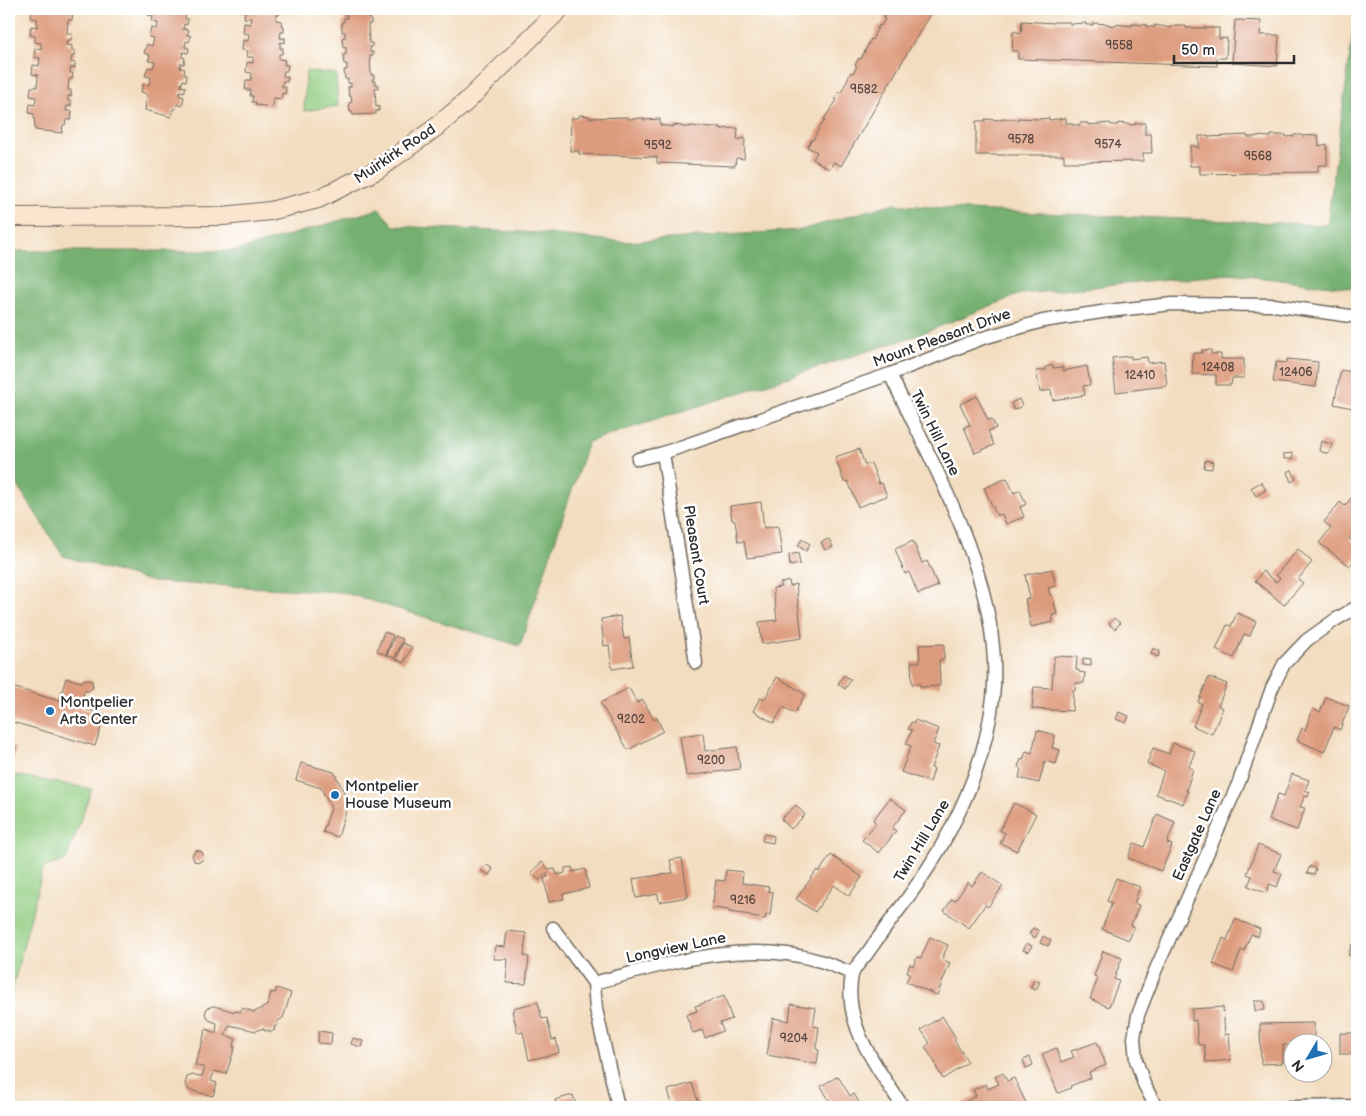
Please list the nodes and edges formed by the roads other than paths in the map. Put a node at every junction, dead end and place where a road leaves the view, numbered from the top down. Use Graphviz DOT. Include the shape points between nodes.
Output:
graph roads {
  1 [pos="560,9"];
  2 [pos="9,217"];
  3 [pos="1357,317"];
  4 [pos="890,374"];
  5 [pos="663,453"];
  6 [pos="638,459"];
  7 [pos="1357,607"];
  8 [pos="696,663"];
  9 [pos="553,928"];
  10 [pos="852,973"];
  11 [pos="594,983"];
  12 [pos="1357,1106"];
  13 [pos="618,1107"];
  14 [pos="903,1107"];
  15 [pos="1156,1107"];
  16 [pos="1290,1107"];
  1 -- 2 [label="main road, Muirkirk Road" via="466,102 435,128 377,170 318,199 270,211 223,216"];
  3 -- 4 [label="street, Mount Pleasant Drive" via="1274,304 1172,304 1108,311 1043,321 983,338"];
  4 -- 5 [label="street, Mount Pleasant Drive"];
  4 -- 10 [label="street, Twin Hill Lane" via="952,505 972,558 986,604 993,644 993,697 982,755 960,813 912,892"];
  5 -- 6 [label="street, Mount Pleasant Drive"];
  5 -- 8 [label="street, Pleasant Court"];
  7 -- 15 [label="street, Eastgate Lane" via="1307,640 1284,664 1272,688 1239,782 1156,969 1138,1015 1134,1038 1136,1060"];
  9 -- 11 [label="street"];
  10 -- 11 [label="street, Longview Lane" via="816,960 739,952 673,962"];
  10 -- 14 [label="street" via="851,1004 855,1024 865,1047"];
  11 -- 13 [label="street" via="596,1009"];
  12 -- 16 [label="street"];
}
